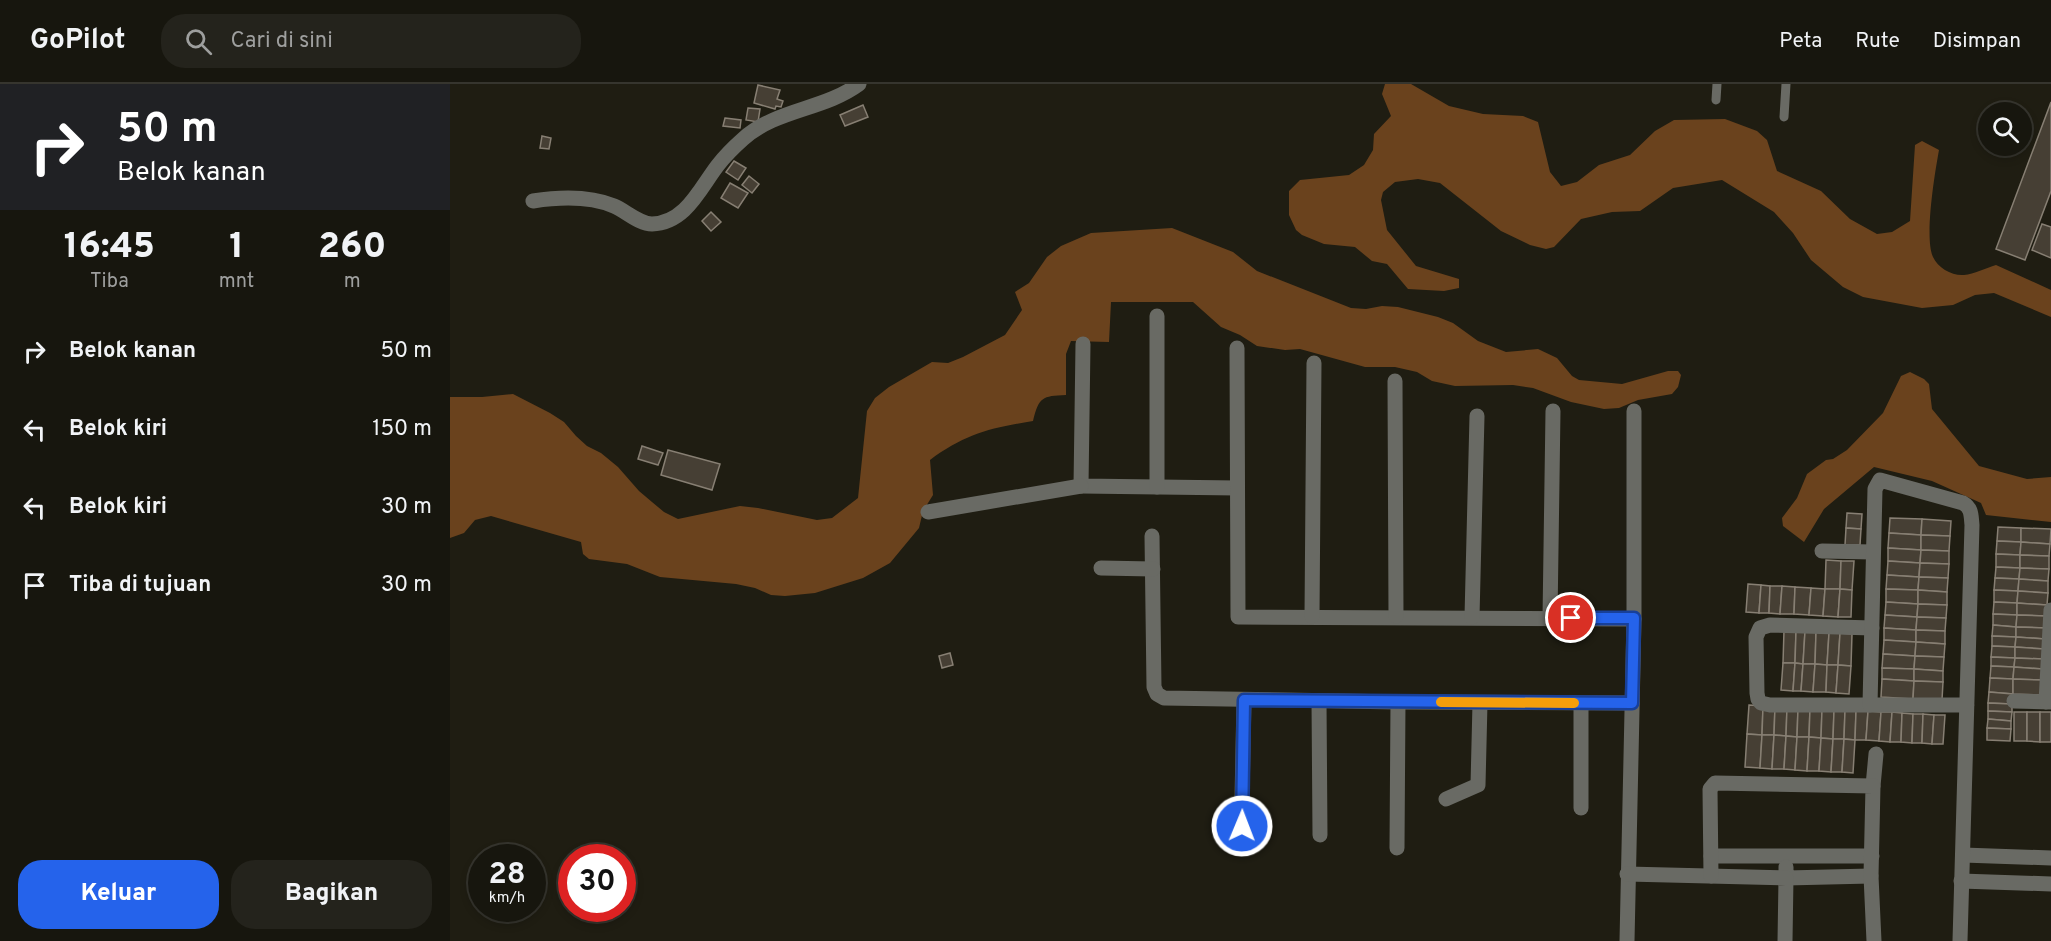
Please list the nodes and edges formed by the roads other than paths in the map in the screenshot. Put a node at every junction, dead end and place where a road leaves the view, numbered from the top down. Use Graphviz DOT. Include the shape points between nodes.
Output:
graph roads {
  1 [pos="859,84"];
  2 [pos="1717,84"];
  3 [pos="1786,84"];
  4 [pos="1716,100"];
  5 [pos="1784,117"];
  6 [pos="533,201"];
  7 [pos="1158,316"];
  8 [pos="1083,344"];
  9 [pos="1237,348"];
  10 [pos="1314,363"];
  11 [pos="1395,381"];
  12 [pos="1553,411"];
  13 [pos="1634,411"];
  14 [pos="1477,416"];
  15 [pos="1081,486"];
  16 [pos="1157,487"];
  17 [pos="1237,488"];
  18 [pos="928,512"];
  19 [pos="1152,536"];
  20 [pos="1822,550"];
  21 [pos="1873,552"];
  22 [pos="1101,568"];
  23 [pos="1153,569"];
  24 [pos="2051,610"];
  25 [pos="1312,616"];
  26 [pos="1396,616"];
  27 [pos="1472,617"];
  28 [pos="1550,618"];
  29 [pos="1634,618"];
  30 [pos="1872,628"];
  31 [pos="2050,629"];
  32 [pos="1244,700"];
  33 [pos="1319,701"];
  34 [pos="2014,701"];
  35 [pos="1398,702"];
  36 [pos="2048,702"];
  37 [pos="1480,703"];
  38 [pos="1581,703"];
  39 [pos="1632,703"];
  40 [pos="1870,705"];
  41 [pos="1967,705"];
  42 [pos="1876,754"];
  43 [pos="1873,786"];
  44 [pos="1446,800"];
  45 [pos="1581,808"];
  46 [pos="1320,835"];
  47 [pos="1241,847"];
  48 [pos="1397,848"];
  49 [pos="1963,855"];
  50 [pos="1711,856"];
  51 [pos="1872,856"];
  52 [pos="1786,857"];
  53 [pos="2051,858"];
  54 [pos="1627,874"];
  55 [pos="1711,876"];
  56 [pos="1871,876"];
  57 [pos="1785,878"];
  58 [pos="1961,881"];
  59 [pos="2051,884"];
  60 [pos="1627,941"];
  61 [pos="1785,941"];
  62 [pos="1874,941"];
  63 [pos="1960,941"];
  1 -- 6 [label="street" via="767,122 745,137 717,166 688,208 670,219 646,223 615,207 590,200"];
  2 -- 4 [label="lane"];
  3 -- 5 [label="lane"];
  7 -- 16 [label="street"];
  8 -- 15 [label="street"];
  9 -- 17 [label="street"];
  10 -- 25 [label="street"];
  11 -- 26 [label="street"];
  12 -- 28 [label="street"];
  13 -- 29 [label="street"];
  14 -- 27 [label="street"];
  15 -- 16 [label="street"];
  15 -- 18 [label="street"];
  16 -- 17 [label="street"];
  17 -- 25 [label="street" via="1238,617"];
  19 -- 23 [label="street"];
  20 -- 21 [label="street"];
  21 -- 30 [label="street"];
  21 -- 41 [label="street" via="1875,489 1880,480 1968,505 1972,525"];
  22 -- 23 [label="street"];
  23 -- 32 [label="street" via="1157,694 1164,698"];
  24 -- 31 [label="street"];
  25 -- 26 [label="street"];
  26 -- 27 [label="street"];
  27 -- 28 [label="street"];
  28 -- 29 [label="street"];
  29 -- 39 [label="street"];
  30 -- 40 [label="street"];
  30 -- 40 [label="street" via="1770,625 1760,628 1756,637 1757,693 1761,703"];
  31 -- 36 [label="street"];
  32 -- 33 [label="street"];
  32 -- 47 [label="street"];
  33 -- 35 [label="street"];
  33 -- 46 [label="street"];
  34 -- 36 [label="street"];
  35 -- 37 [label="street"];
  35 -- 48 [label="street"];
  37 -- 38 [label="street"];
  37 -- 44 [label="street" via="1479,785"];
  38 -- 39 [label="street"];
  38 -- 45 [label="street"];
  39 -- 54 [label="street"];
  40 -- 41 [label="street"];
  41 -- 49 [label="street"];
  42 -- 43 [label="street"];
  43 -- 50 [label="street" via="1715,783 1710,789"];
  43 -- 51 [label="street"];
  49 -- 53 [label="street"];
  49 -- 58 [label="street"];
  50 -- 52 [label="street"];
  50 -- 55 [label="street"];
  51 -- 52 [label="street"];
  51 -- 56 [label="street"];
  52 -- 57 [label="street"];
  54 -- 55 [label="street"];
  54 -- 60 [label="street"];
  55 -- 57 [label="street"];
  56 -- 57 [label="street"];
  56 -- 62 [label="street"];
  57 -- 61 [label="street"];
  58 -- 59 [label="street"];
  58 -- 63 [label="street"];
}
